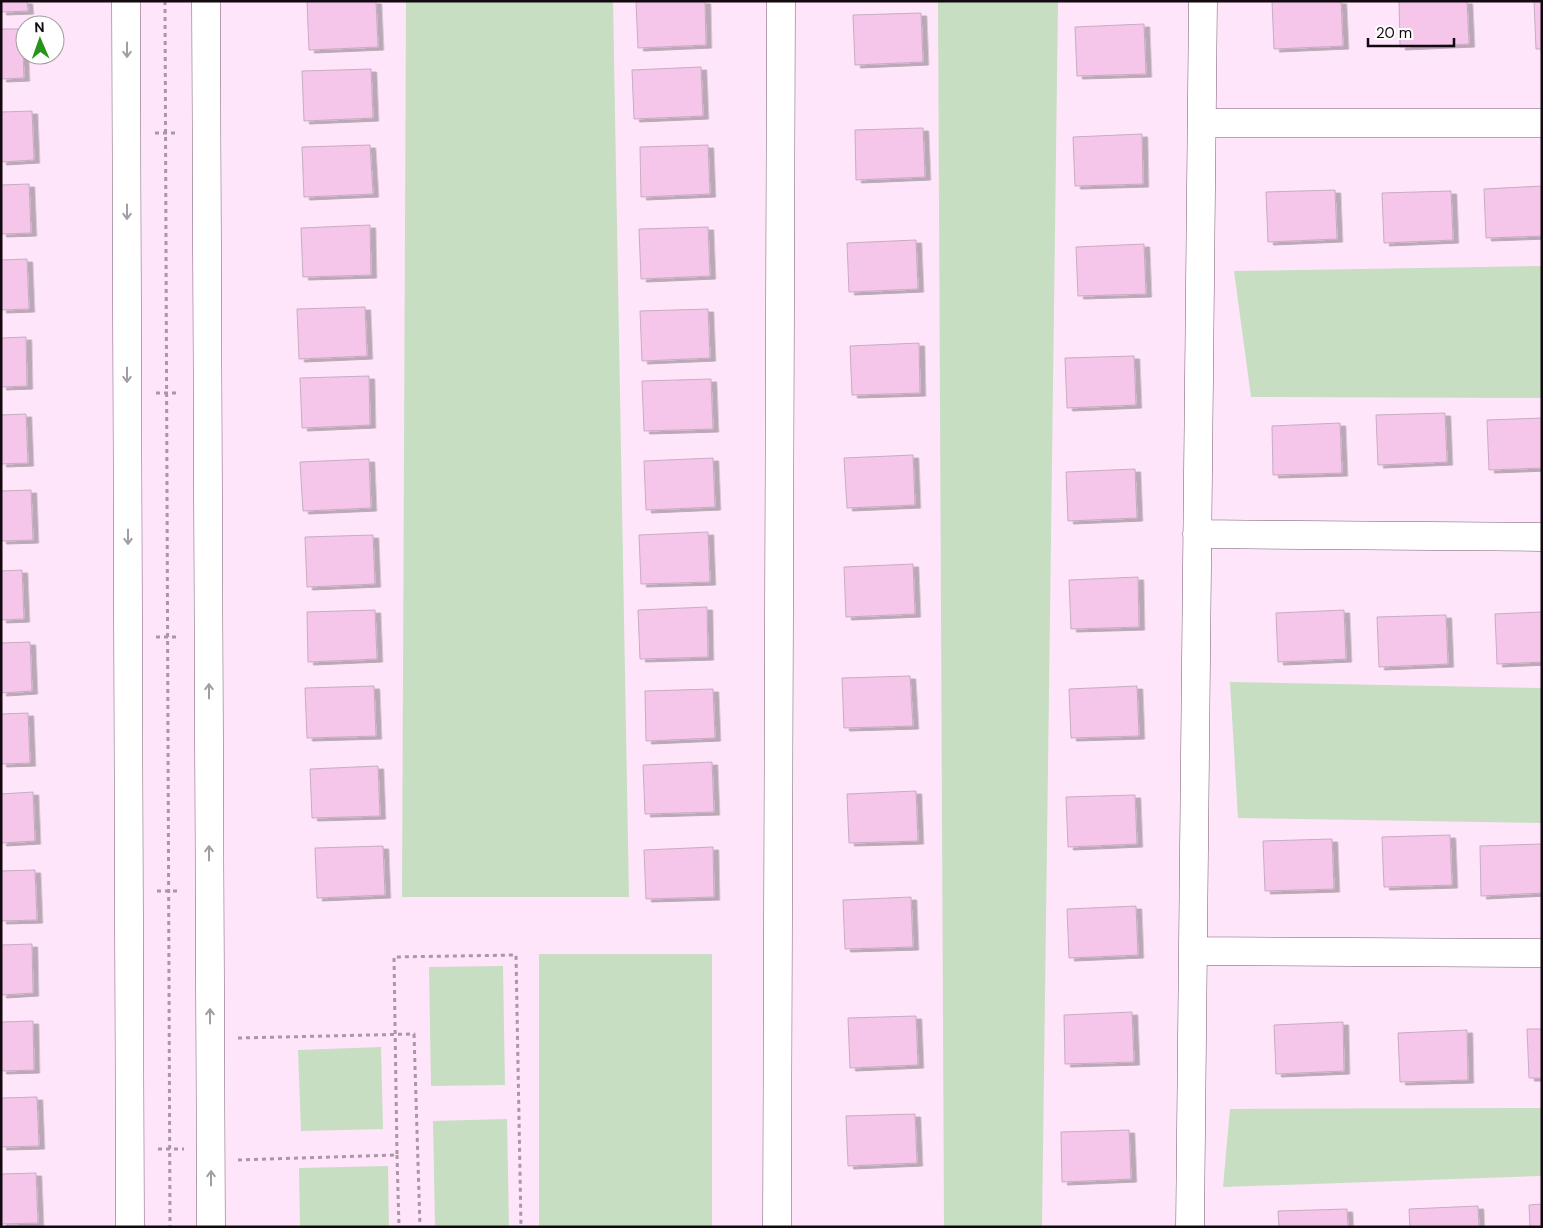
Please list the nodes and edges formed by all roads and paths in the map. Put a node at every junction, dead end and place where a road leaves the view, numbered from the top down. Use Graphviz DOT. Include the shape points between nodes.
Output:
graph roads {
  1 [pos="126,1"];
  2 [pos="165,1"];
  3 [pos="206,1"];
  4 [pos="781,1"];
  5 [pos="1203,1"];
  6 [pos="1202,123"];
  7 [pos="1542,123"];
  8 [pos="127,133"];
  9 [pos="165,133"];
  10 [pos="207,133"];
  11 [pos="127,393"];
  12 [pos="166,393"];
  13 [pos="208,393"];
  14 [pos="1197,534"];
  15 [pos="1542,537"];
  16 [pos="128,636"];
  17 [pos="167,637"];
  18 [pos="208,637"];
  19 [pos="129,891"];
  20 [pos="168,891"];
  21 [pos="210,891"];
  22 [pos="1193,951"];
  23 [pos="1542,953"];
  24 [pos="395,1033"];
  25 [pos="210,1038"];
  26 [pos="129,1149"];
  27 [pos="169,1149"];
  28 [pos="397,1155"];
  29 [pos="210,1156"];
  30 [pos="130,1227"];
  31 [pos="170,1227"];
  32 [pos="211,1227"];
  33 [pos="399,1227"];
  34 [pos="420,1227"];
  35 [pos="521,1227"];
  36 [pos="778,1227"];
  37 [pos="1190,1227"];
  1 -- 8 [label="street, one-way"];
  2 -- 9 [label="path"];
  3 -- 10 [label="street"];
  4 -- 36 [label="street"];
  5 -- 6 [label="street"];
  6 -- 7 [label="street"];
  6 -- 14 [label="street"];
  8 -- 9 [label="path"];
  8 -- 11 [label="street, one-way"];
  9 -- 10 [label="path"];
  9 -- 12 [label="path"];
  10 -- 13 [label="street"];
  11 -- 12 [label="path"];
  11 -- 16 [label="street, one-way"];
  12 -- 13 [label="path"];
  12 -- 17 [label="path"];
  13 -- 18 [label="street"];
  14 -- 15 [label="street"];
  14 -- 22 [label="street"];
  16 -- 17 [label="path"];
  16 -- 19 [label="street"];
  17 -- 18 [label="path"];
  17 -- 20 [label="path"];
  21 -- 18 [label="street, one-way"];
  19 -- 20 [label="path"];
  19 -- 26 [label="street"];
  20 -- 21 [label="path"];
  20 -- 27 [label="path"];
  25 -- 21 [label="street, one-way"];
  22 -- 23 [label="street"];
  22 -- 37 [label="street"];
  24 -- 25 [label="path"];
  24 -- 28 [label="path"];
  24 -- 34 [label="path" via="414,1034"];
  24 -- 35 [label="path" via="394,957 516,955"];
  25 -- 29 [label="street"];
  26 -- 27 [label="path"];
  26 -- 30 [label="street"];
  27 -- 29 [label="path"];
  27 -- 31 [label="path"];
  28 -- 29 [label="path"];
  28 -- 33 [label="path"];
  32 -- 29 [label="street, one-way"];
}
